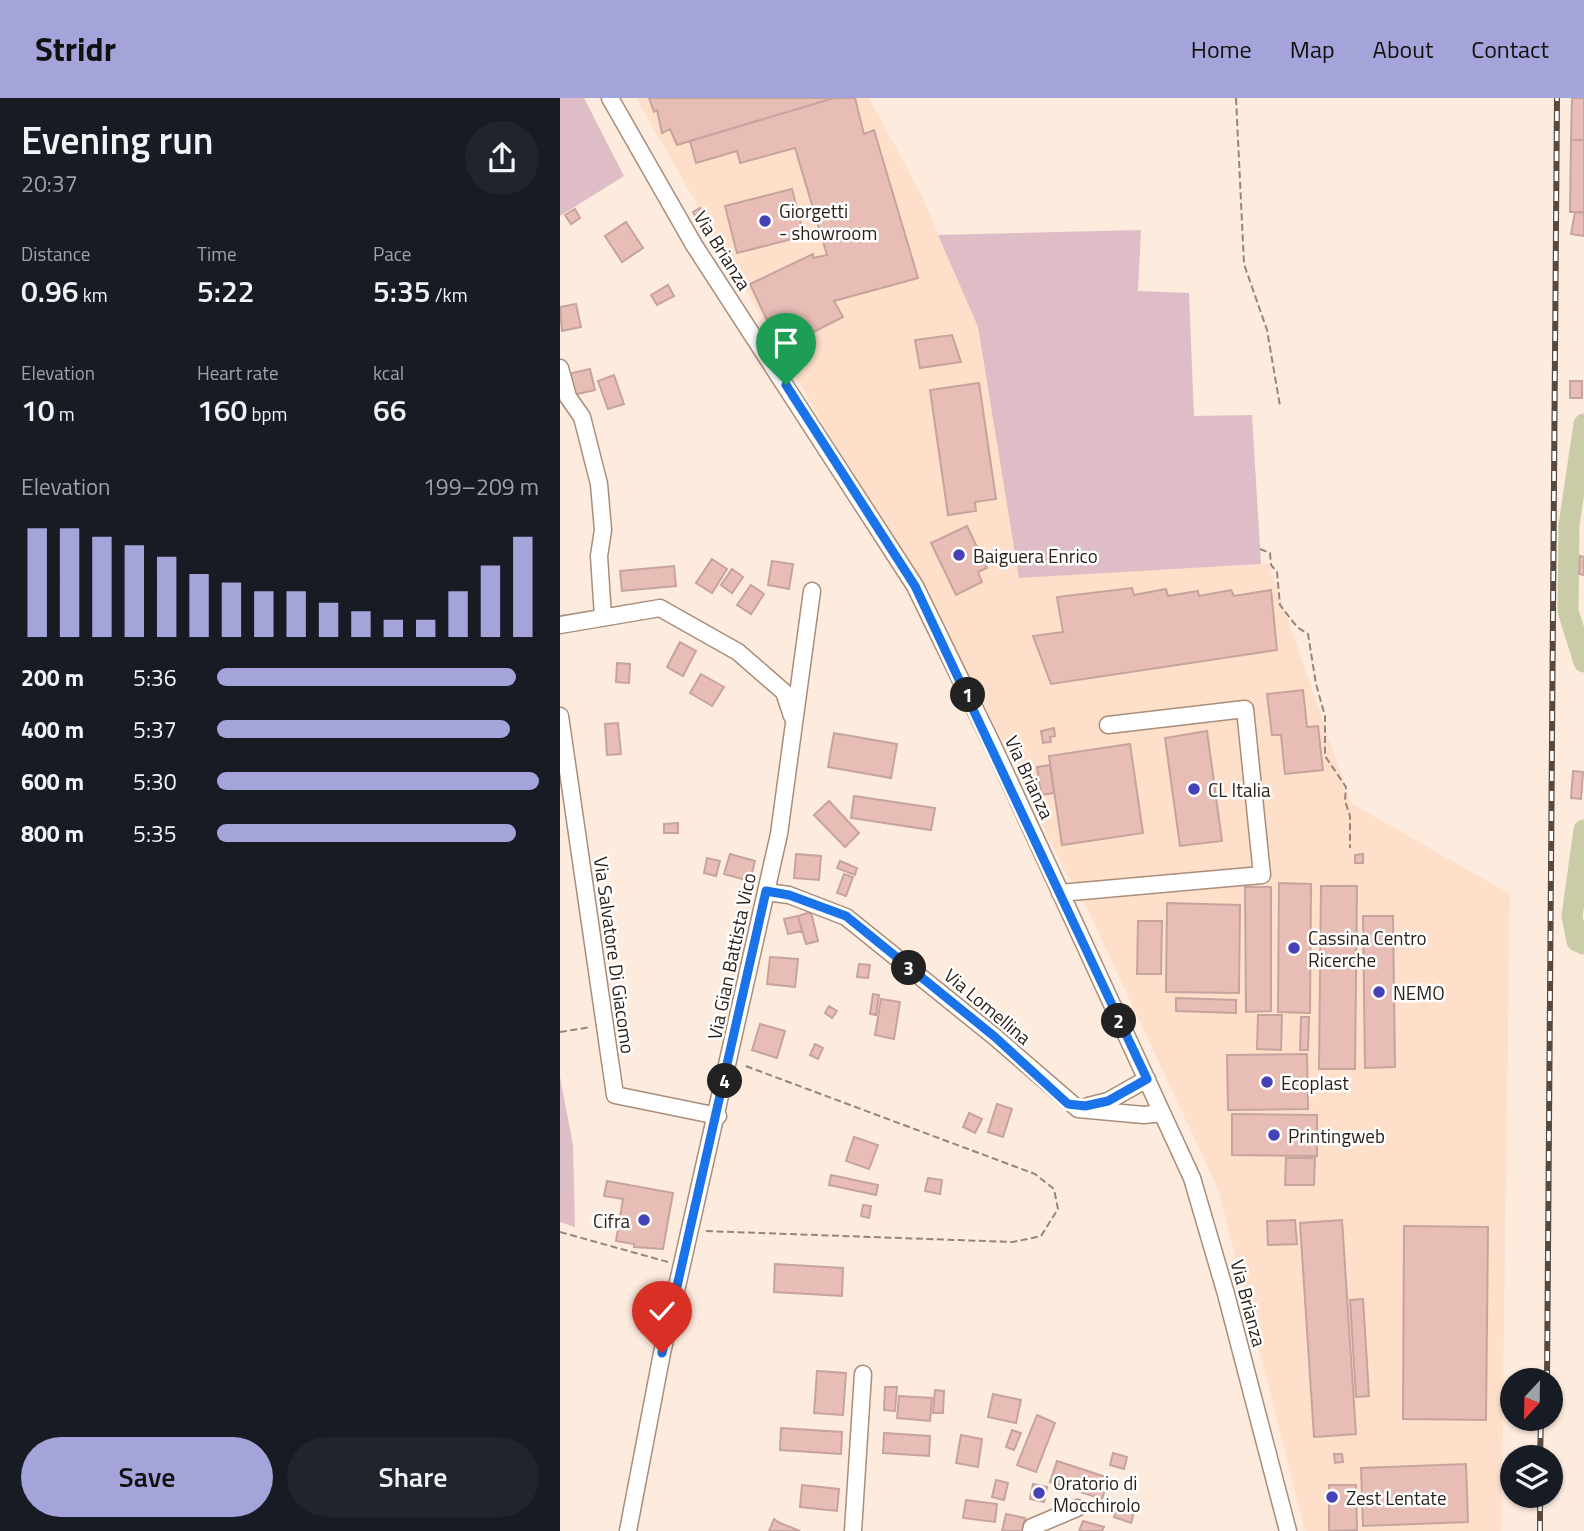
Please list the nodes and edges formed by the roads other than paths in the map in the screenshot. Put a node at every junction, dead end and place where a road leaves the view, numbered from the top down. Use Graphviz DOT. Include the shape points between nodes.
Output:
graph roads {
  1 [pos="610,98"];
  2 [pos="560,368"];
  3 [pos="812,592"];
  4 [pos="603,617"];
  5 [pos="560,625"];
  6 [pos="560,716"];
  7 [pos="794,722"];
  8 [pos="1108,725"];
  9 [pos="766,891"];
  10 [pos="1060,893"];
  11 [pos="1147,1079"];
  12 [pos="1068,1104"];
  13 [pos="1162,1113"];
  14 [pos="718,1116"];
  15 [pos="863,1374"];
  16 [pos="1077,1508"];
  17 [pos="628,1531"];
  18 [pos="853,1531"];
  19 [pos="1031,1531"];
  20 [pos="1288,1531"];
  1 -- 10 [label="street, Via Brianza" via="694,245 915,586"];
  2 -- 4 [label="street" via="568,397 582,417 599,484"];
  3 -- 7 [label="street, Via Gian Battista Vico"];
  4 -- 5 [label="street"];
  4 -- 7 [label="street" via="660,608 738,652 785,692"];
  6 -- 14 [label="street, Via Salvatore Di Giacomo" via="615,1095"];
  7 -- 9 [label="street, Via Gian Battista Vico" via="779,834"];
  8 -- 10 [label="street" via="1245,709 1262,875"];
  9 -- 12 [label="street, Via Lomellina" via="846,916 995,1037"];
  9 -- 14 [label="street, Via Gian Battista Vico"];
  10 -- 11 [label="street, Via Brianza"];
  11 -- 12 [label="street" via="1108,1101"];
  11 -- 13 [label="street, Via Brianza"];
  12 -- 13 [label="street, Via Lomellina" via="1105,1112"];
  13 -- 20 [label="street, Via Brianza" via="1192,1178"];
  14 -- 17 [label="street, Via Gian Battista Vico"];
  15 -- 18 [label="street"];
  16 -- 19 [label="street"];
}
